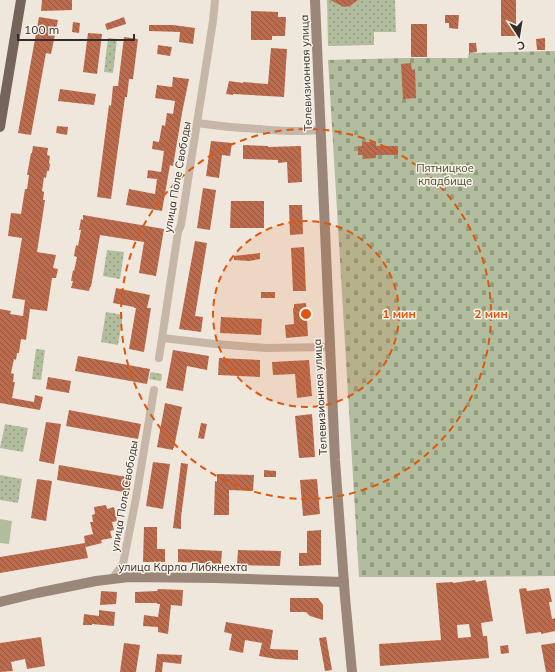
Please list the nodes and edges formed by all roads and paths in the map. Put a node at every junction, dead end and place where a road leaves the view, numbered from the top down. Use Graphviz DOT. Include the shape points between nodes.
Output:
graph roads {
  1 [pos="21,0"];
  2 [pos="216,0"];
  3 [pos="315,0"];
  4 [pos="198,123"];
  5 [pos="0,127"];
  6 [pos="320,130"];
  7 [pos="162,338"];
  8 [pos="330,347"];
  9 [pos="158,358"];
  10 [pos="154,390"];
  11 [pos="112,579"];
  12 [pos="344,582"];
  13 [pos="0,602"];
  14 [pos="352,672"];
  1 -- 5 [label="main road"];
  2 -- 4 [label="street, улица Поле Свободы"];
  3 -- 6 [label="main road, Телевизионная улица"];
  4 -- 6 [label="street" via="281,131"];
  4 -- 7 [label="street, улица Поле Свободы"];
  6 -- 8 [label="main road, Телевизионная улица"];
  7 -- 8 [label="street" via="266,348"];
  7 -- 9 [label="street, улица Поле Свободы"];
  8 -- 12 [label="main road, Телевизионная улица"];
  10 -- 11 [label="street, улица Поле Свободы" via="123,564"];
  11 -- 12 [label="main road, улица Карла Либкнехта" via="215,578"];
  11 -- 13 [label="main road, улица Карла Либкнехта"];
  12 -- 14 [label="main road, Телевизионная улица"];
}
